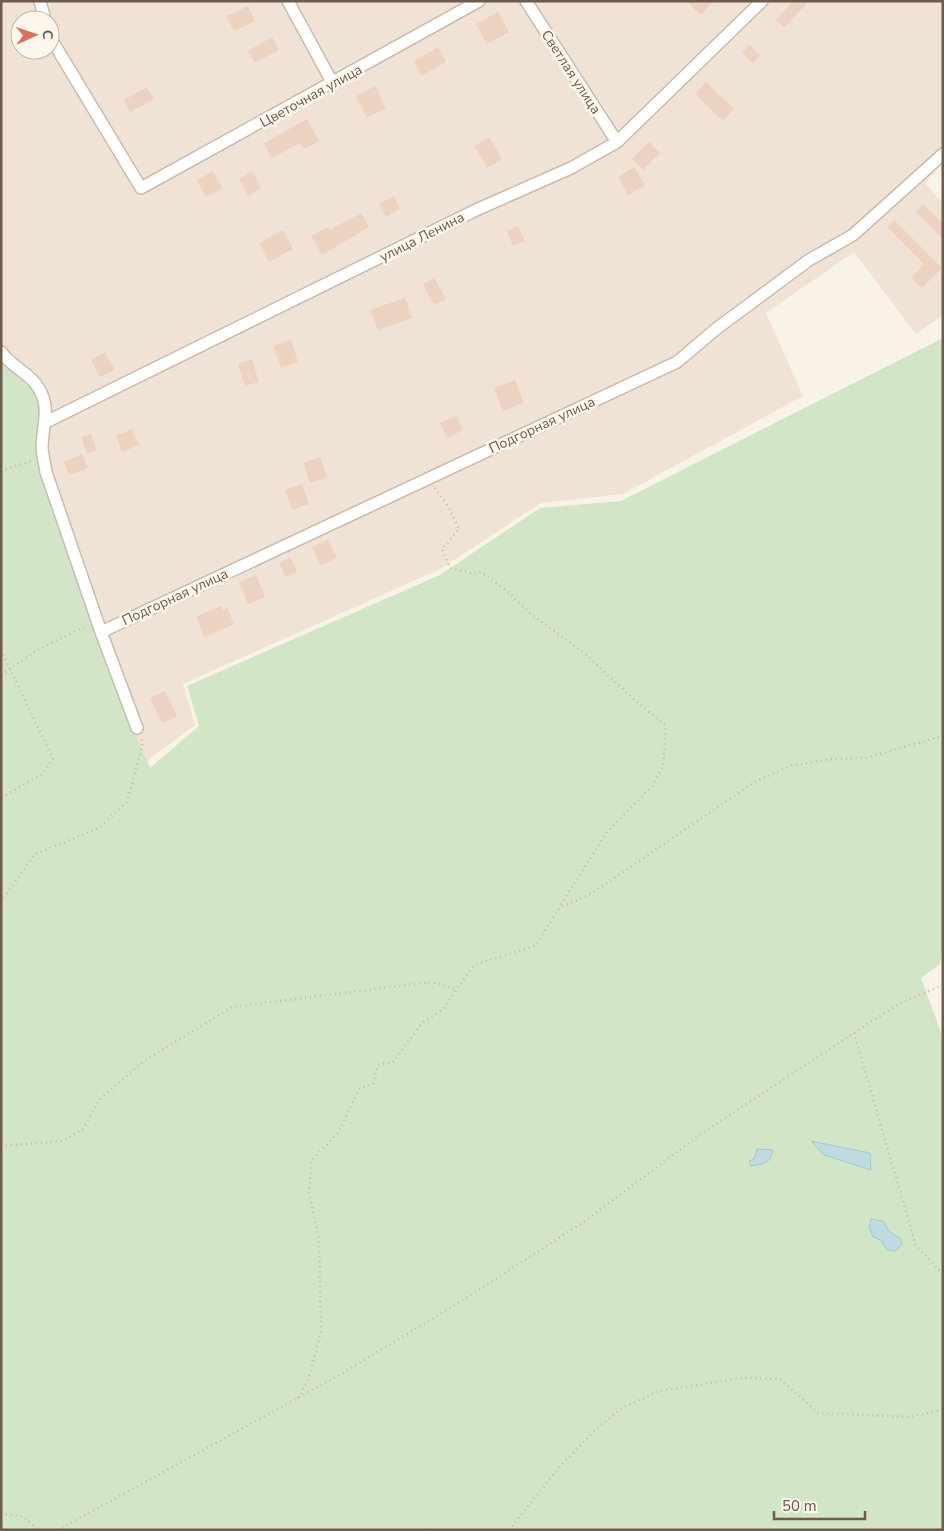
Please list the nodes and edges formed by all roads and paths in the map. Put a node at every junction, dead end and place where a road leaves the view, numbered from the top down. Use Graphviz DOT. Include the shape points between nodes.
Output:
graph roads {
  1 [pos="288,1"];
  2 [pos="479,1"];
  3 [pos="526,1"];
  4 [pos="762,1"];
  5 [pos="60,54"];
  6 [pos="333,84"];
  7 [pos="617,142"];
  8 [pos="943,154"];
  9 [pos="1,352"];
  10 [pos="46,422"];
  11 [pos="43,455"];
  12 [pos="1,471"];
  13 [pos="430,478"];
  14 [pos="99,627"];
  15 [pos="1,650"];
  16 [pos="11,670"];
  17 [pos="1,675"];
  18 [pos="138,728"];
  19 [pos="943,736"];
  20 [pos="1,798"];
  21 [pos="1,902"];
  22 [pos="560,907"];
  23 [pos="943,985"];
  24 [pos="457,989"];
  25 [pos="854,1034"];
  26 [pos="1,1146"];
  27 [pos="943,1274"];
  28 [pos="298,1398"];
  29 [pos="943,1410"];
  30 [pos="1,1513"];
  31 [pos="38,1530"];
  32 [pos="58,1530"];
  33 [pos="509,1530"];
  1 -- 6 [label="street"];
  2 -- 6 [label="street, Цветочная улица"];
  3 -- 7 [label="street, Светлая улица"];
  4 -- 7 [label="street, улица Ленина"];
  5 -- 6 [label="street, Цветочная улица" via="141,188"];
  7 -- 10 [label="street, улица Ленина" via="571,168 476,210"];
  8 -- 13 [label="street, Подгорная улица" via="853,235 809,260 677,362"];
  9 -- 10 [label="street" via="35,383 45,403"];
  10 -- 11 [label="street"];
  11 -- 12 [label="path"];
  11 -- 14 [label="street"];
  13 -- 14 [label="street, Подгорная улица"];
  13 -- 22 [label="path" via="459,529 442,549 450,568 474,574 481,572 583,652 666,726 663,767 652,786 607,832"];
  14 -- 16 [label="path" via="39,649"];
  14 -- 18 [label="street"];
  15 -- 16 [label="path"];
  16 -- 17 [label="path"];
  16 -- 20 [label="path" via="53,759 42,774"];
  18 -- 21 [label="path" via="143,742 127,802 99,828 35,854"];
  19 -- 22 [label="path" via="865,758 830,759 790,766 753,783 591,894"];
  22 -- 24 [label="path" via="535,946 474,965"];
  23 -- 25 [label="path" via="898,1004"];
  24 -- 26 [label="path" via="431,982 232,1007 144,1061 99,1100 83,1129 63,1141"];
  24 -- 28 [label="path" via="442,1010 422,1023 393,1062 378,1065 373,1084 360,1088 338,1133 311,1161 309,1193 319,1239 321,1331 309,1378"];
  25 -- 27 [label="path" via="916,1246"];
  25 -- 28 [label="path" via="698,1136 585,1221 460,1302"];
  28 -- 32 [label="path"];
  29 -- 33 [label="path" via="909,1417 818,1412 780,1379 741,1378 660,1391 622,1406 593,1432"];
  30 -- 31 [label="path" via="24,1517"];
}
